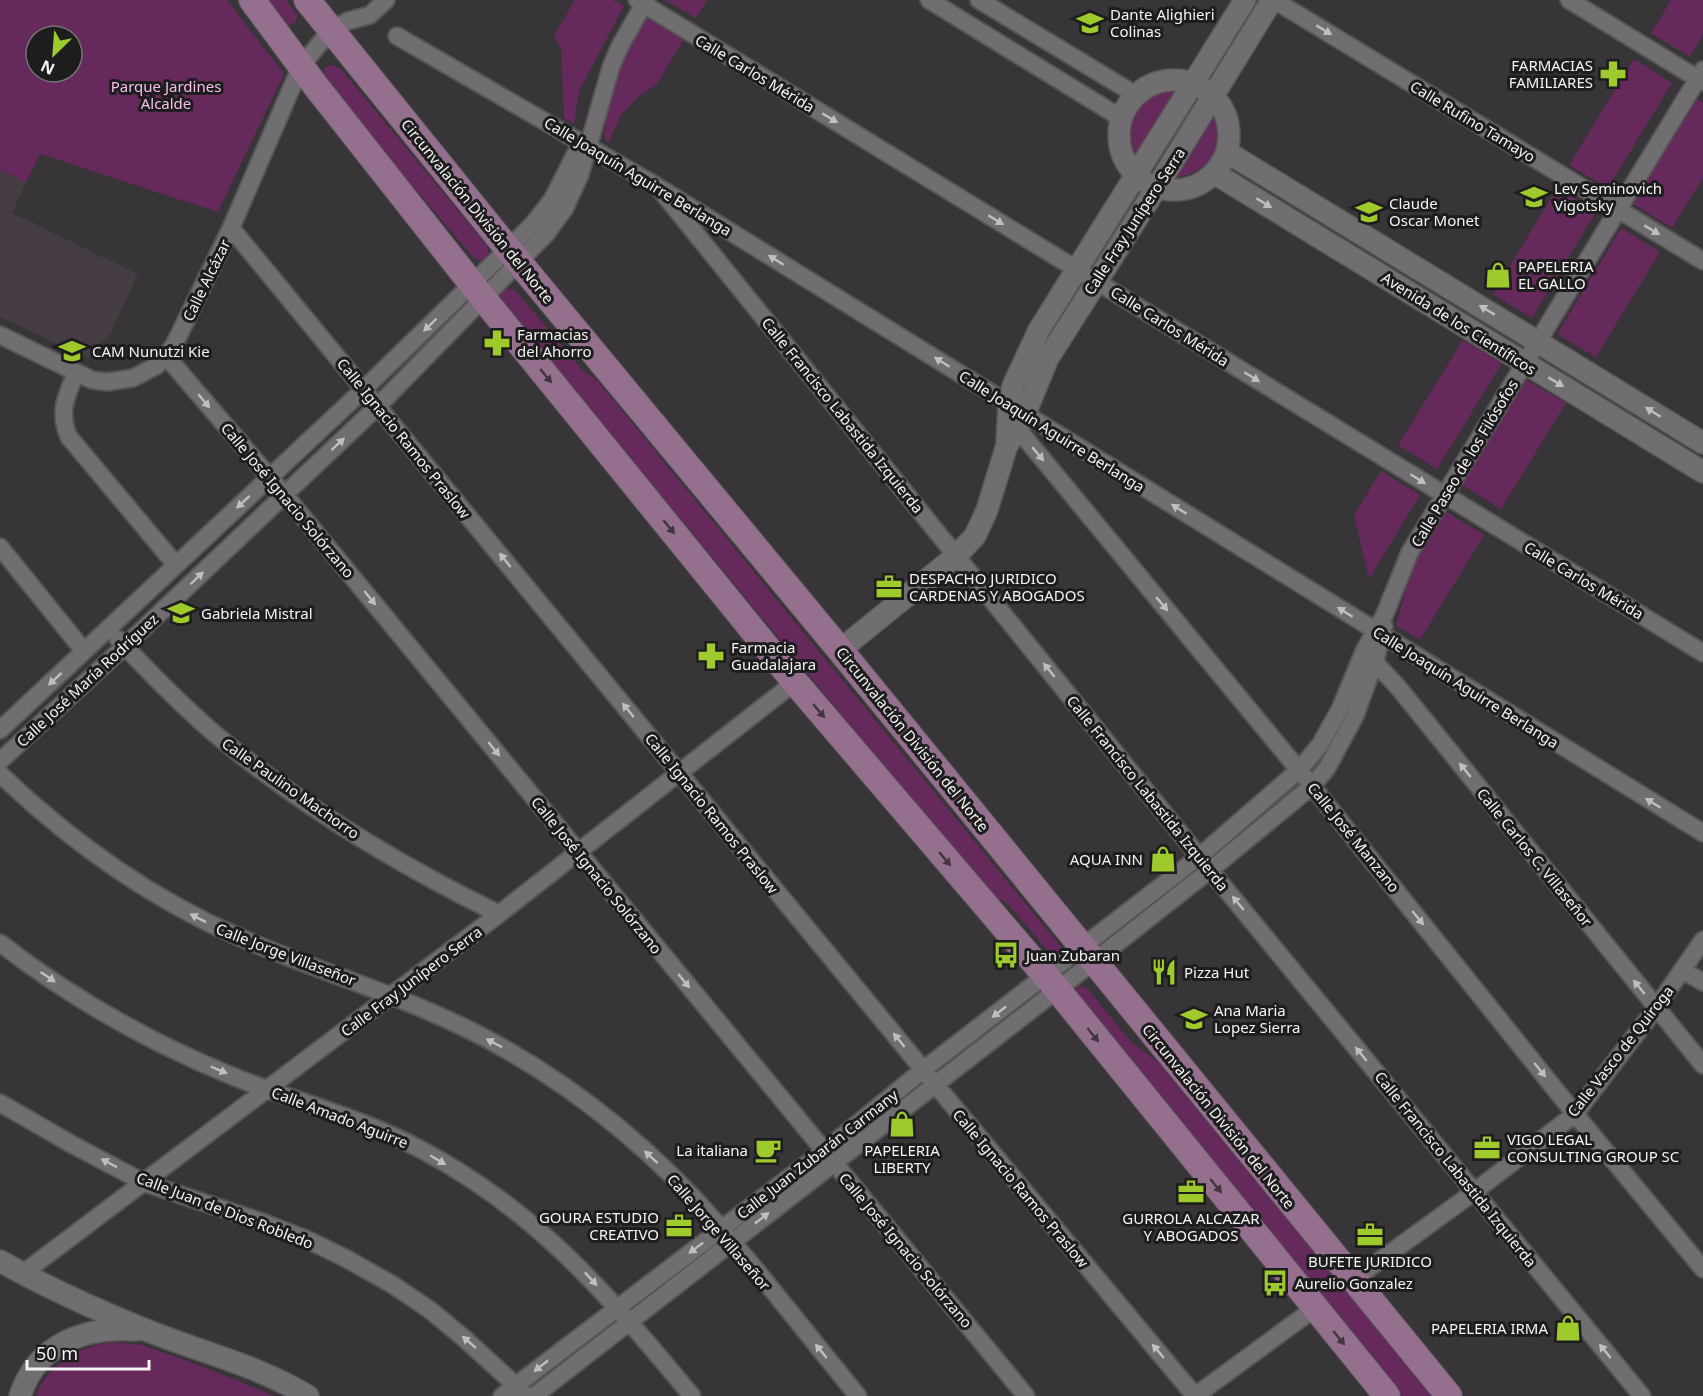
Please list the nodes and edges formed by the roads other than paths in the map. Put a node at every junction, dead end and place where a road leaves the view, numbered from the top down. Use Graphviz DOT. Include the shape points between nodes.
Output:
graph roads {
  1 [pos="252,0"];
  2 [pos="307,0"];
  3 [pos="386,0"];
  4 [pos="929,0"];
  5 [pos="979,0"];
  6 [pos="1245,0"];
  7 [pos="1273,0"];
  8 [pos="1569,0"];
  9 [pos="642,1"];
  10 [pos="331,30"];
  11 [pos="397,36"];
  12 [pos="300,66"];
  13 [pos="1701,77"];
  14 [pos="1193,83"];
  15 [pos="1136,95"];
  16 [pos="1213,96"];
  17 [pos="1121,118"];
  18 [pos="585,144"];
  19 [pos="1227,152"];
  20 [pos="1215,173"];
  21 [pos="1136,175"];
  22 [pos="658,187"];
  23 [pos="1157,187"];
  24 [pos="1618,210"];
  25 [pos="231,228"];
  26 [pos="513,256"];
  27 [pos="1703,261"];
  28 [pos="1077,269"];
  29 [pos="1096,281"];
  30 [pos="477,291"];
  31 [pos="0,335"];
  32 [pos="1538,341"];
  33 [pos="166,356"];
  34 [pos="1524,363"];
  35 [pos="76,373"];
  36 [pos="364,389"];
  37 [pos="378,406"];
  38 [pos="1017,415"];
  39 [pos="1703,443"];
  40 [pos="1703,472"];
  41 [pos="270,477"];
  42 [pos="1444,494"];
  43 [pos="284,495"];
  44 [pos="0,547"];
  45 [pos="956,556"];
  46 [pos="176,565"];
  47 [pos="108,628"];
  48 [pos="1379,633"];
  49 [pos="125,646"];
  50 [pos="840,650"];
  51 [pos="84,651"];
  52 [pos="1703,653"];
  53 [pos="1369,656"];
  54 [pos="795,682"];
  55 [pos="0,730"];
  56 [pos="0,761"];
  57 [pos="1299,770"];
  58 [pos="679,772"];
  59 [pos="0,774"];
  60 [pos="1312,786"];
  61 [pos="1703,833"];
  62 [pos="578,851"];
  63 [pos="1200,856"];
  64 [pos="1210,870"];
  65 [pos="499,914"];
  66 [pos="1703,940"];
  67 [pos="0,944"];
  68 [pos="1087,955"];
  69 [pos="1682,970"];
  70 [pos="1703,982"];
  71 [pos="1051,983"];
  72 [pos="392,994"];
  73 [pos="1656,1008"];
  74 [pos="1703,1065"];
  75 [pos="923,1070"];
  76 [pos="935,1084"];
  77 [pos="269,1089"];
  78 [pos="0,1103"];
  79 [pos="1575,1114"];
  80 [pos="829,1157"];
  81 [pos="145,1183"];
  82 [pos="1474,1191"];
  83 [pos="721,1228"];
  84 [pos="732,1242"];
  85 [pos="0,1261"];
  86 [pos="1703,1269"];
  87 [pos="22,1274"];
  88 [pos="1353,1280"];
  89 [pos="618,1307"];
  90 [pos="1315,1308"];
  91 [pos="630,1321"];
  92 [pos="146,1330"];
  93 [pos="522,1391"];
  94 [pos="20,1396"];
  95 [pos="308,1396"];
  96 [pos="502,1396"];
  97 [pos="534,1396"];
  98 [pos="692,1396"];
  99 [pos="858,1396"];
  100 [pos="1026,1396"];
  101 [pos="1195,1396"];
  102 [pos="1387,1396"];
  103 [pos="1449,1396"];
  104 [pos="1642,1396"];
  1 -- 12 [label="main road"];
  2 -- 10 [label="main road, Circunvalación División del Norte"];
  3 -- 10 [label="street" via="370,15"];
  4 -- 17 [label="street"];
  5 -- 15 [label="street"];
  6 -- 14 [label="street, Calle Fray Junípero Serra"];
  7 -- 16 [label="street, Calle Fray Junípero Serra"];
  7 -- 24 [label="street, Calle Rufino Tamayo, one-way"];
  8 -- 13 [label="street"];
  9 -- 18 [label="street" via="620,46"];
  9 -- 28 [label="street, Calle Carlos Mérida, one-way"];
  10 -- 12 [label="street, Calle Alcázar"];
  10 -- 26 [label="main road, Circunvalación División del Norte"];
  11 -- 18 [label="street, Calle Joaquín Aguirre Berlanga"];
  12 -- 25 [label="street, Calle Alcázar"];
  12 -- 30 [label="main road"];
  13 -- 24 [label="street, Calle Paseo de los Filósofos"];
  14 -- 15 [label="street" via="1160,81"];
  14 -- 16 [label="street"];
  14 -- 21 [label="street, Calle Fray Junípero Serra"];
  15 -- 17 [label="street"];
  16 -- 19 [label="street" via="1228,122"];
  16 -- 23 [label="street, Calle Fray Junípero Serra"];
  17 -- 21 [label="street" via="1120,147"];
  18 -- 22 [label="street, Calle Joaquín Aguirre Berlanga"];
  18 -- 26 [label="street"];
  19 -- 20 [label="street"];
  32 -- 19 [label="street, Avenida de los Científicos, one-way"];
  20 -- 23 [label="street" via="1188,188"];
  20 -- 34 [label="street, Avenida de los Científicos, one-way"];
  21 -- 23 [label="street"];
  21 -- 28 [label="street, Calle Fray Junípero Serra"];
  38 -- 22 [label="street, Calle Joaquín Aguirre Berlanga, one-way"];
  22 -- 45 [label="street, Calle Francisco Labastida Izquierda"];
  23 -- 29 [label="street, Calle Fray Junípero Serra"];
  24 -- 27 [label="street, Calle Rufino Tamayo, one-way"];
  24 -- 32 [label="street, Calle Paseo de los Filósofos"];
  25 -- 33 [label="street, Calle Alcázar"];
  25 -- 36 [label="street, Calle Ignacio Ramos Praslow"];
  26 -- 30 [label="street"];
  26 -- 50 [label="main road, Circunvalación División del Norte"];
  28 -- 29 [label="street, Calle Carlos Mérida"];
  28 -- 38 [label="street, Calle Fray Junípero Serra" via="1030,348 1013,386"];
  29 -- 38 [label="street, Calle Fray Junípero Serra"];
  29 -- 42 [label="street, Calle Carlos Mérida, one-way"];
  30 -- 36 [label="street, Calle José María Rodríguez, one-way"];
  30 -- 37 [label="street, Calle José María Rodríguez"];
  30 -- 54 [label="main road, one-way"];
  31 -- 35 [label="street, Calle Alcázar"];
  32 -- 34 [label="street, Calle Paseo de los Filósofos"];
  39 -- 32 [label="street, Avenida de los Científicos, one-way"];
  33 -- 35 [label="street, Calle Alcázar" via="145,373 119,382 92,380"];
  33 -- 41 [label="street, Calle José Ignacio Solórzano, one-way"];
  34 -- 40 [label="street, Avenida de los Científicos, one-way"];
  34 -- 42 [label="street, Calle Paseo de los Filósofos"];
  35 -- 46 [label="street" via="63,410 69,437"];
  36 -- 37 [label="street, Calle Ignacio Ramos Praslow"];
  36 -- 41 [label="street, Calle José María Rodríguez"];
  43 -- 37 [label="street, Calle José María Rodríguez, one-way"];
  58 -- 37 [label="street, Calle Ignacio Ramos Praslow, one-way"];
  38 -- 45 [label="street, Calle Fray Junípero Serra" via="987,510 975,536"];
  48 -- 38 [label="street, Calle Joaquín Aguirre Berlanga, one-way"];
  38 -- 57 [label="street, Calle José Manzano, one-way"];
  41 -- 43 [label="street, Calle José Ignacio Solórzano"];
  41 -- 46 [label="street, Calle José María Rodríguez, one-way"];
  42 -- 48 [label="street, Calle Paseo de los Filósofos" via="1410,552"];
  42 -- 52 [label="street, Calle Carlos Mérida"];
  49 -- 43 [label="street, Calle José María Rodríguez, one-way"];
  43 -- 62 [label="street, Calle José Ignacio Solórzano, one-way"];
  44 -- 51 [label="street"];
  45 -- 50 [label="street, Calle Fray Junípero Serra"];
  63 -- 45 [label="street, Calle Francisco Labastida Izquierda, one-way"];
  46 -- 47 [label="street, Calle José María Rodríguez"];
  47 -- 49 [label="street, Calle Paulino Machorro"];
  47 -- 51 [label="street, Calle José María Rodríguez"];
  48 -- 53 [label="street, Calle Paseo de los Filósofos"];
  61 -- 48 [label="street, Calle Joaquín Aguirre Berlanga, one-way"];
  49 -- 56 [label="street, Calle José María Rodríguez"];
  49 -- 65 [label="street, Calle Paulino Machorro" via="192,713 255,767 405,865"];
  50 -- 68 [label="main road, Circunvalación División del Norte"];
  51 -- 55 [label="street, Calle José María Rodríguez, one-way"];
  53 -- 57 [label="street, Calle Paseo de los Filósofos" via="1320,744"];
  53 -- 60 [label="street, Calle Paseo de los Filósofos" via="1351,724 1327,768"];
  73 -- 53 [label="street, Calle Carlos C. Villaseñor, one-way"];
  54 -- 58 [label="street, Calle Fray Junípero Serra"];
  54 -- 71 [label="main road, one-way"];
  57 -- 60 [label="street, Calle José Manzano"];
  57 -- 63 [label="street, Calle Paseo de los Filósofos"];
  58 -- 62 [label="street, Calle Fray Junípero Serra"];
  75 -- 58 [label="street, Calle Ignacio Ramos Praslow, one-way"];
  72 -- 59 [label="street, Calle Jorge Villaseñor, one-way" via="197,918 86,848"];
  60 -- 64 [label="street, Calle Paseo de los Filósofos"];
  60 -- 79 [label="street, Calle José Manzano, one-way"];
  62 -- 65 [label="street, Calle Fray Junípero Serra"];
  62 -- 80 [label="street, Calle José Ignacio Solórzano, one-way"];
  63 -- 64 [label="street, Calle Francisco Labastida Izquierda"];
  63 -- 68 [label="street, Calle Paseo de los Filósofos"];
  64 -- 68 [label="street, Calle Paseo de los Filósofos"];
  82 -- 64 [label="street, Calle Francisco Labastida Izquierda, one-way"];
  65 -- 72 [label="street, Calle Fray Junípero Serra"];
  66 -- 69 [label="street, Calle Vasco de Quiroga"];
  67 -- 77 [label="street, Calle Amado Aguirre, one-way" via="130,1029"];
  68 -- 71 [label="street"];
  68 -- 88 [label="main road, Circunvalación División del Norte"];
  69 -- 70 [label="street"];
  69 -- 73 [label="street, Calle Vasco de Quiroga"];
  71 -- 75 [label="street, Calle Juan Zubarán Carmany, one-way"];
  71 -- 76 [label="street, Calle Juan Zubarán Carmany"];
  71 -- 90 [label="main road, one-way"];
  72 -- 77 [label="street, Calle Fray Junípero Serra"];
  83 -- 72 [label="street, Calle Jorge Villaseñor, one-way" via="650,1157 571,1091 504,1048"];
  73 -- 74 [label="street, Calle Carlos C. Villaseñor"];
  73 -- 79 [label="street, Calle Vasco de Quiroga"];
  75 -- 76 [label="street, Calle Ignacio Ramos Praslow"];
  75 -- 80 [label="street, Calle Juan Zubarán Carmany"];
  76 -- 80 [label="street, Calle Juan Zubarán Carmany"];
  101 -- 76 [label="street, Calle Ignacio Ramos Praslow, one-way"];
  77 -- 81 [label="street, Calle Fray Junípero Serra"];
  77 -- 89 [label="street, Calle Amado Aguirre, one-way" via="380,1130 457,1171 547,1236"];
  81 -- 78 [label="street, Calle Juan de Dios Robledo, one-way"];
  79 -- 82 [label="street, Calle Vasco de Quiroga"];
  79 -- 86 [label="street, Calle José Manzano"];
  80 -- 83 [label="street, Calle Juan Zubarán Carmany"];
  84 -- 80 [label="street, Calle Juan Zubarán Carmany, one-way"];
  80 -- 100 [label="street, Calle José Ignacio Solórzano"];
  81 -- 87 [label="street, Calle Fray Junípero Serra"];
  93 -- 81 [label="street, Calle Juan de Dios Robledo, one-way" via="430,1310 347,1259 262,1222"];
  82 -- 88 [label="street, Calle Vasco de Quiroga"];
  104 -- 82 [label="street, Calle Francisco Labastida Izquierda, one-way"];
  83 -- 84 [label="street, Calle Jorge Villaseñor"];
  83 -- 89 [label="street, Calle Juan Zubarán Carmany, one-way"];
  84 -- 91 [label="street, Calle Juan Zubarán Carmany"];
  99 -- 84 [label="street, Calle Jorge Villaseñor, one-way"];
  85 -- 87 [label="street"];
  87 -- 92 [label="street"];
  88 -- 103 [label="main road, Circunvalación División del Norte"];
  89 -- 91 [label="street, Calle Amado Aguirre"];
  89 -- 93 [label="street, Calle Juan Zubarán Carmany, one-way"];
  90 -- 101 [label="street"];
  90 -- 102 [label="main road, one-way"];
  91 -- 97 [label="street, Calle Juan Zubarán Carmany"];
  91 -- 98 [label="street, Calle Amado Aguirre"];
  92 -- 94 [label="street" via="95,1330 59,1345 31,1372"];
  92 -- 95 [label="street" via="253,1368"];
  93 -- 96 [label="street, Calle Juan Zubarán Carmany"];
}
